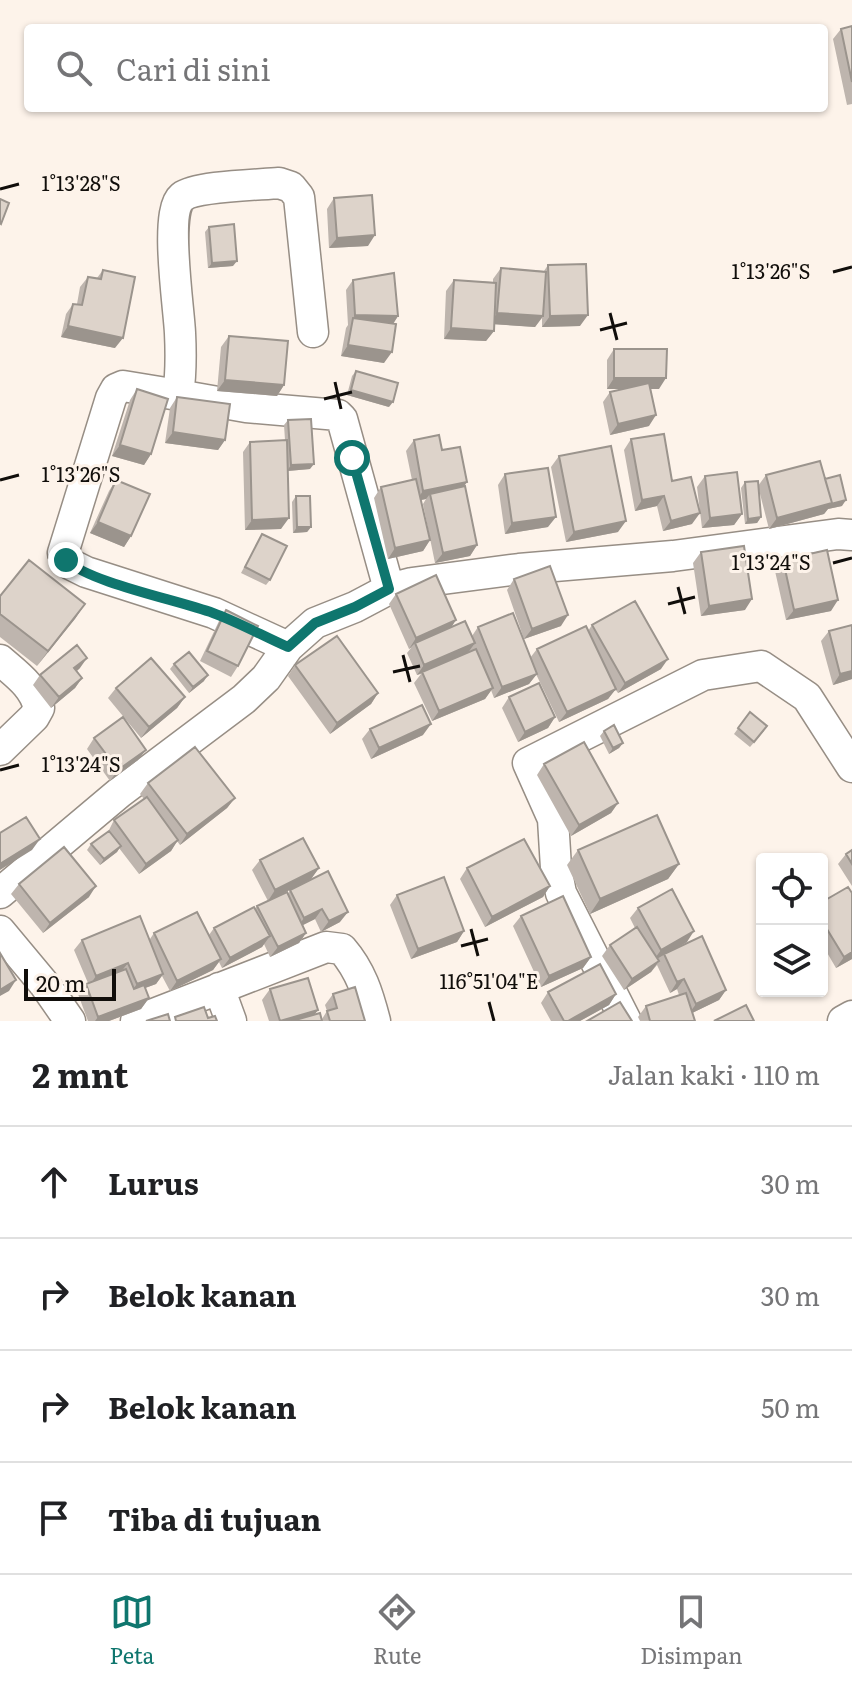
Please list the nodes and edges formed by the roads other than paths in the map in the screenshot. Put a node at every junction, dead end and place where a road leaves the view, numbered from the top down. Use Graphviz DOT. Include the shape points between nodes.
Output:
graph roads {
  1 [pos="313,332"];
  2 [pos="178,395"];
  3 [pos="852,535"];
  4 [pos="389,589"];
  5 [pos="288,647"];
  6 [pos="0,660"];
  7 [pos="0,750"];
  8 [pos="852,767"];
  9 [pos="0,893"];
  10 [pos="0,931"];
  11 [pos="219,988"];
  12 [pos="852,1016"];
  13 [pos="70,1021"];
  14 [pos="136,1021"];
  15 [pos="231,1021"];
  16 [pos="375,1021"];
  17 [pos="626,1021"];
  18 [pos="843,1021"];
  1 -- 2 [label="street" via="299,197 291,187 279,183 195,190 176,205"];
  2 -- 4 [label="street" via="338,415"];
  2 -- 5 [label="street" via="123,386 113,394 63,553 66,560 103,578 214,613"];
  3 -- 4 [label="street" via="519,569"];
  4 -- 5 [label="street" via="315,623"];
  5 -- 9 [label="street" via="244,699 119,793"];
  6 -- 7 [label="street" via="36,696 39,708"];
  8 -- 17 [label="street" via="807,697 761,666 703,675 528,763 553,819 561,893"];
  10 -- 13 [label="street"];
  11 -- 14 [label="street"];
  11 -- 15 [label="street"];
  11 -- 16 [label="street" via="326,947 342,949 366,985"];
  12 -- 18 [label="street"];
}
